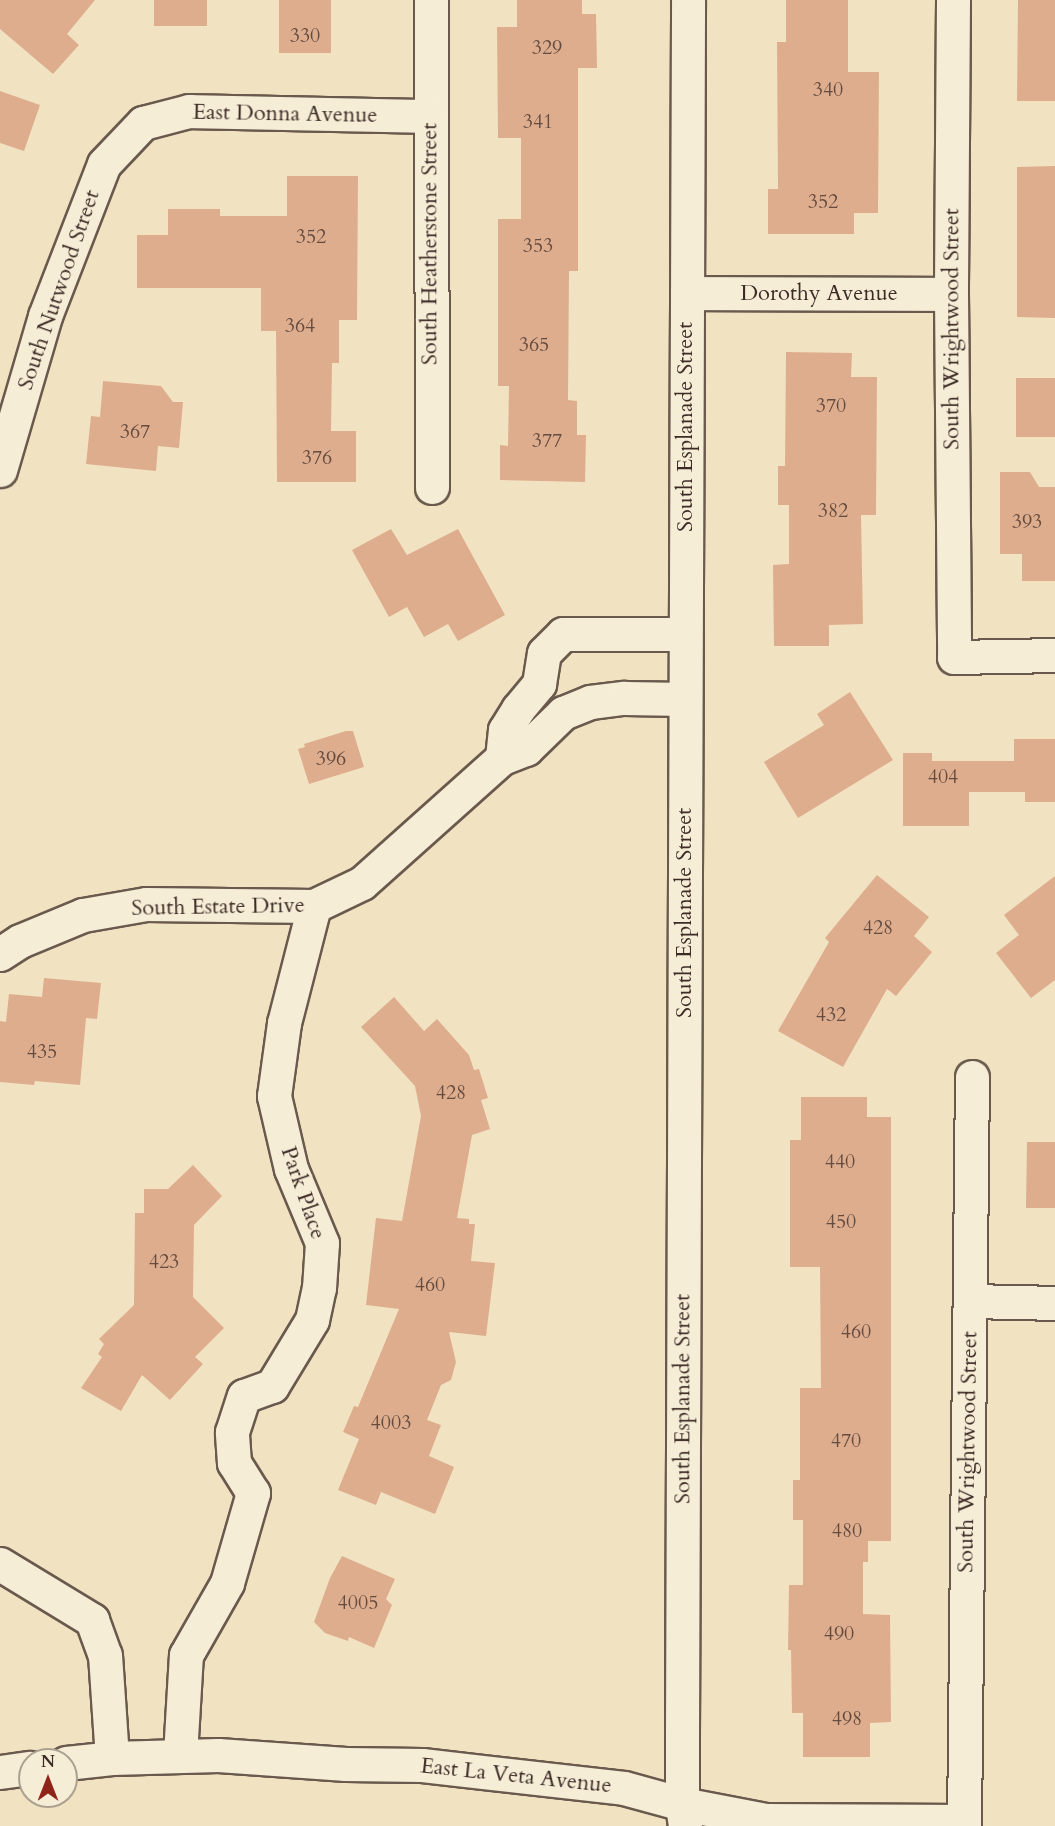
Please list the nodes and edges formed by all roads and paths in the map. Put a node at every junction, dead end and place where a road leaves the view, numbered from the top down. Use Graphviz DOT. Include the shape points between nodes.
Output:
graph roads {
  1 [pos="430,0"];
  2 [pos="688,0"];
  3 [pos="953,0"];
  4 [pos="429,116"];
  5 [pos="143,123"];
  6 [pos="687,293"];
  7 [pos="951,294"];
  8 [pos="0,470"];
  9 [pos="432,488"];
  10 [pos="686,634"];
  11 [pos="1055,655"];
  12 [pos="686,699"];
  13 [pos="502,758"];
  14 [pos="314,906"];
  15 [pos="0,954"];
  16 [pos="972,1077"];
  17 [pos="970,1301"];
  18 [pos="1055,1303"];
  19 [pos="0,1564"];
  20 [pos="180,1755"];
  21 [pos="112,1758"];
  22 [pos="78,1762"];
  23 [pos="18,1770"];
  24 [pos="0,1772"];
  25 [pos="683,1815"];
  26 [pos="964,1823"];
  1 -- 4 [label="street, South Heatherstone Street"];
  2 -- 6 [label="street, South Esplanade Street"];
  3 -- 7 [label="street, South Wrightwood Street"];
  4 -- 5 [label="street, East Donna Avenue" via="189,111"];
  4 -- 9 [label="street, South Heatherstone Street"];
  5 -- 8 [label="street, South Nutwood Street" via="104,164 45,316"];
  6 -- 7 [label="street, Dorothy Avenue"];
  6 -- 10 [label="street, South Esplanade Street"];
  7 -- 11 [label="street, South Wrightwood Street" via="954,657"];
  10 -- 12 [label="street, South Esplanade Street"];
  10 -- 13 [label="street" via="563,634 544,653 539,684 505,730"];
  12 -- 13 [label="street, South Estate Drive" via="590,702 563,713 526,749"];
  12 -- 25 [label="street, South Esplanade Street"];
  13 -- 14 [label="street, South Estate Drive" via="362,883"];
  14 -- 15 [label="street, South Estate Drive" via="146,904 83,915 20,941"];
  14 -- 20 [label="street, Park Place" via="284,1023 274,1096 291,1169 322,1243 320,1288 312,1320 272,1386 244,1396 232,1432 234,1463 253,1493 227,1583 186,1655"];
  16 -- 17 [label="street, South Wrightwood Street"];
  17 -- 18 [label="street"];
  17 -- 26 [label="street, South Wrightwood Street"];
  19 -- 21 [label="street" via="92,1620 105,1655"];
  20 -- 21 [label="street, East La Veta Avenue"];
  20 -- 25 [label="street, East La Veta Avenue" via="422,1765 624,1788"];
  21 -- 22 [label="street, East La Veta Avenue"];
  23 -- 24 [label="street"];
  25 -- 26 [label="street, East La Veta Avenue"];
}
